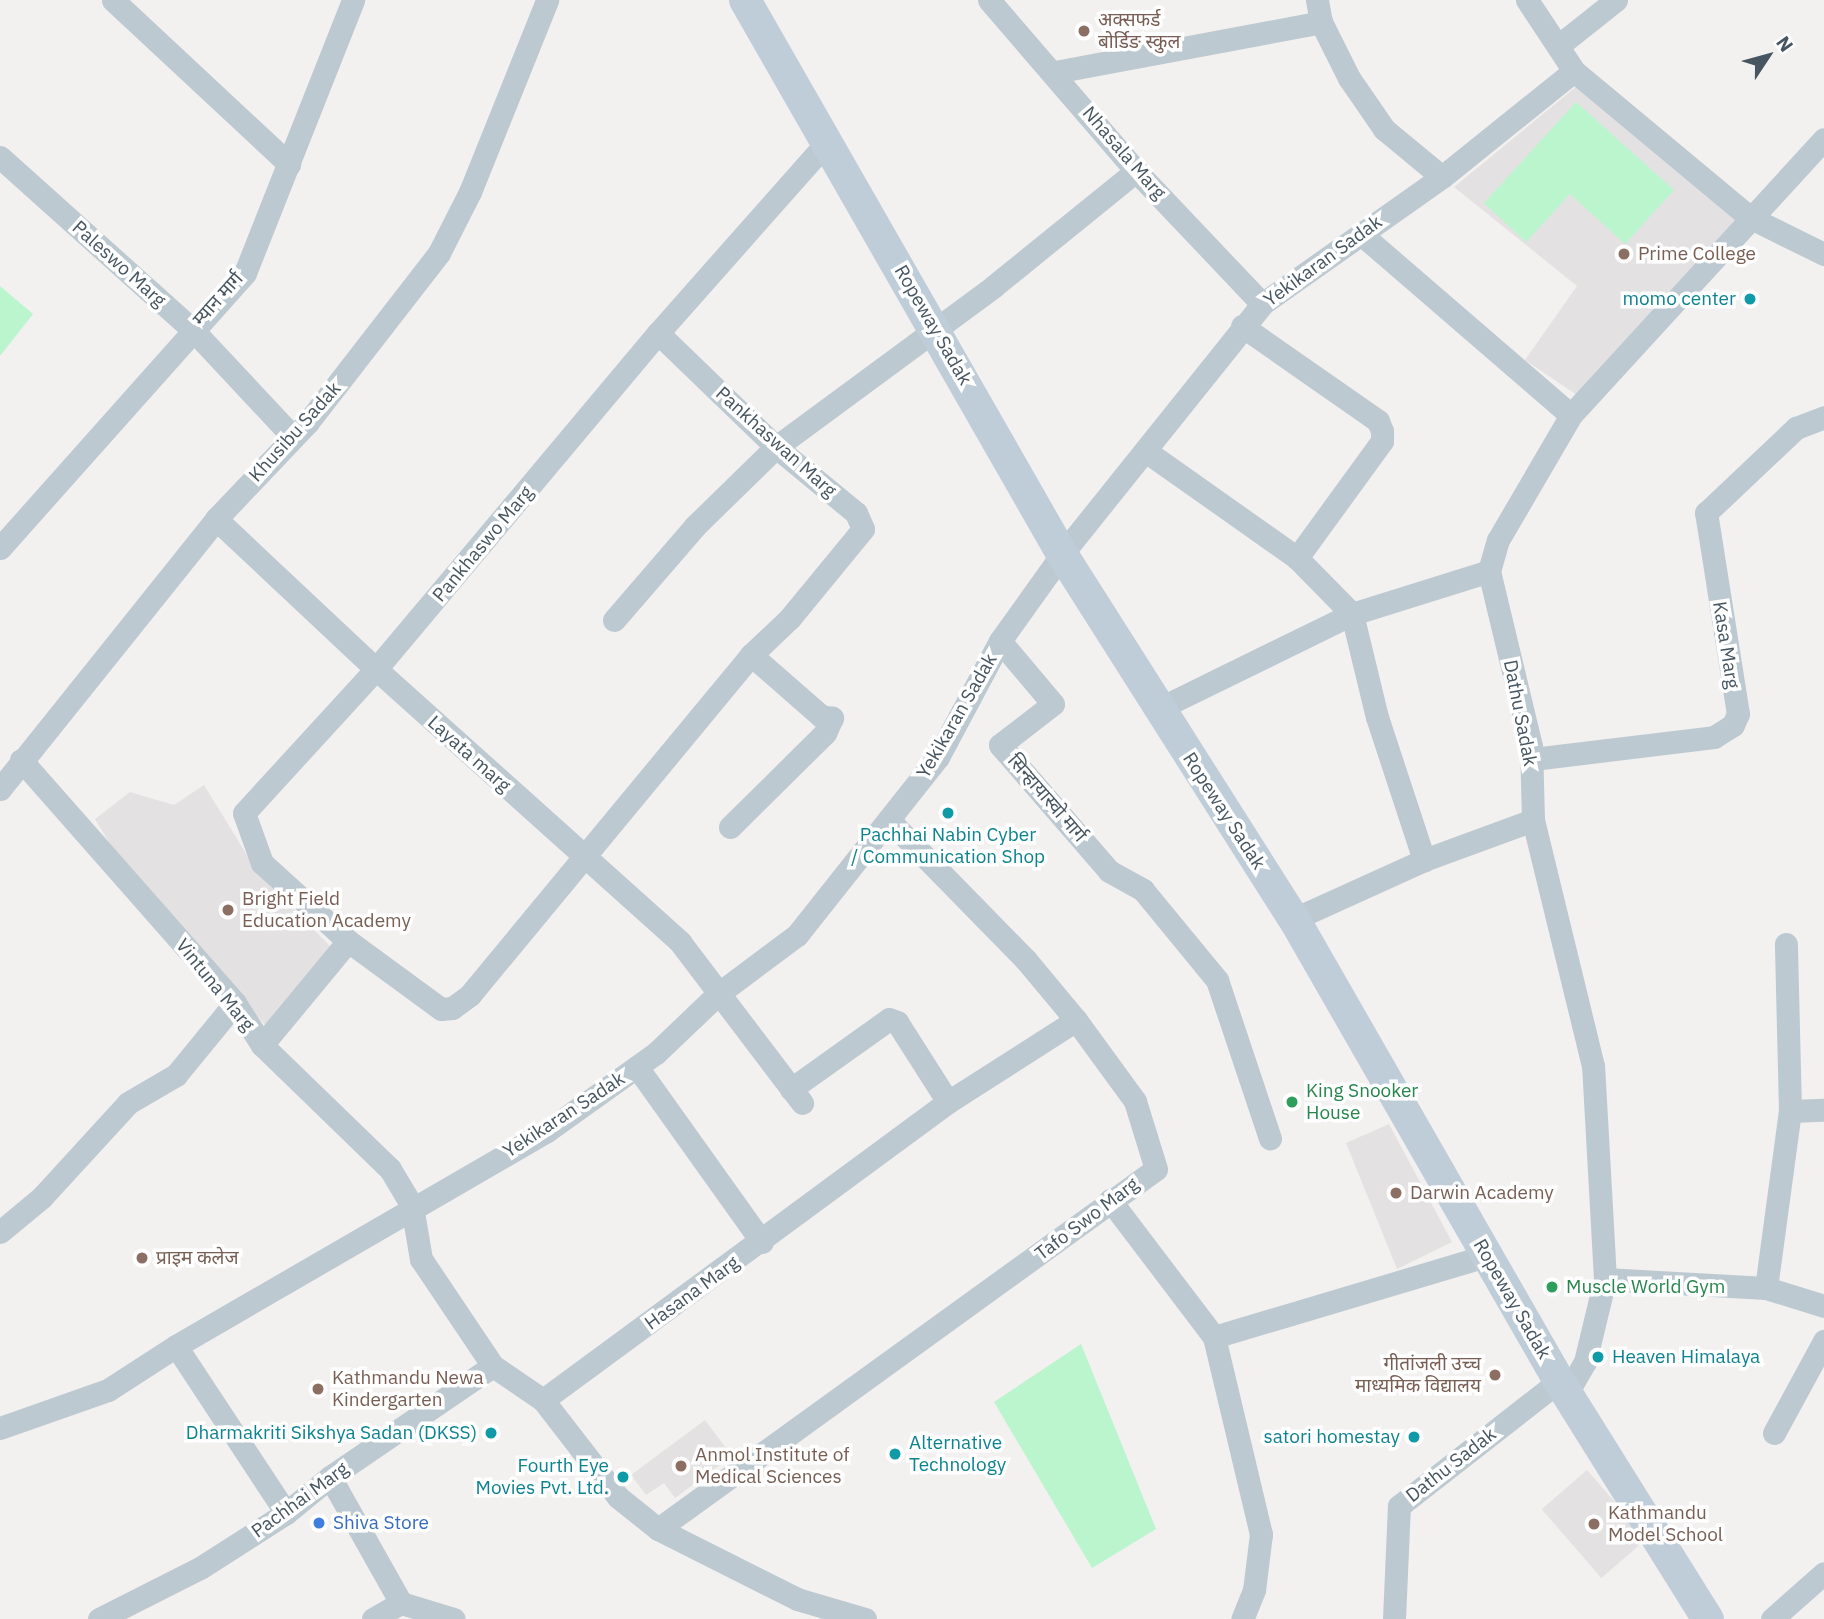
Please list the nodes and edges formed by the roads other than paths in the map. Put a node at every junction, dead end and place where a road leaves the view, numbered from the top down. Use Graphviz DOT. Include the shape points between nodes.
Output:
graph roads {
  1 [pos="113,0"];
  2 [pos="353,0"];
  3 [pos="547,0"];
  4 [pos="745,0"];
  5 [pos="989,0"];
  6 [pos="1527,0"];
  7 [pos="1616,0"];
  8 [pos="1319,11"];
  9 [pos="1558,46"];
  10 [pos="1574,71"];
  11 [pos="1055,72"];
  12 [pos="1824,139"];
  13 [pos="827,142"];
  14 [pos="0,158"];
  15 [pos="289,164"];
  16 [pos="1136,171"];
  17 [pos="1442,177"];
  18 [pos="1749,217"];
  19 [pos="1361,234"];
  20 [pos="1824,254"];
  21 [pos="1262,304"];
  22 [pos="1242,326"];
  23 [pos="936,328"];
  24 [pos="192,329"];
  25 [pos="658,333"];
  26 [pos="1572,415"];
  27 [pos="1824,417"];
  28 [pos="292,436"];
  29 [pos="776,447"];
  30 [pos="1147,452"];
  31 [pos="216,519"];
  32 [pos="0,548"];
  33 [pos="1062,554"];
  34 [pos="842,558"];
  35 [pos="1297,558"];
  36 [pos="1489,571"];
  37 [pos="1352,614"];
  38 [pos="614,620"];
  39 [pos="1000,641"];
  40 [pos="751,654"];
  41 [pos="376,669"];
  42 [pos="1158,709"];
  43 [pos="1533,759"];
  44 [pos="21,760"];
  45 [pos="0,789"];
  46 [pos="1533,820"];
  47 [pos="890,821"];
  48 [pos="730,827"];
  49 [pos="585,860"];
  50 [pos="1424,860"];
  51 [pos="1294,919"];
  52 [pos="348,941"];
  53 [pos="1786,944"];
  54 [pos="718,994"];
  55 [pos="235,1003"];
  56 [pos="1076,1020"];
  57 [pos="262,1045"];
  58 [pos="637,1067"];
  59 [pos="948,1102"];
  60 [pos="1790,1111"];
  61 [pos="1824,1111"];
  62 [pos="1270,1138"];
  63 [pos="1111,1200"];
  64 [pos="412,1206"];
  65 [pos="1,1231"];
  66 [pos="762,1241"];
  67 [pos="1486,1256"];
  68 [pos="1605,1279"];
  69 [pos="1766,1288"];
  70 [pos="1824,1306"];
  71 [pos="1214,1337"];
  72 [pos="1824,1341"];
  73 [pos="176,1346"];
  74 [pos="492,1366"];
  75 [pos="1563,1387"];
  76 [pos="543,1400"];
  77 [pos="0,1428"];
  78 [pos="1774,1433"];
  79 [pos="330,1477"];
  80 [pos="286,1513"];
  81 [pos="658,1529"];
  82 [pos="1824,1573"];
  83 [pos="399,1611"];
  84 [pos="99,1619"];
  85 [pos="373,1619"];
  86 [pos="454,1619"];
  87 [pos="865,1619"];
  88 [pos="1242,1619"];
  89 [pos="1394,1619"];
  90 [pos="1708,1619"];
  91 [pos="1772,1619"];
  1 -- 15 [label="street"];
  2 -- 15 [label="street, म्यान मार्ग"];
  3 -- 28 [label="street, Khusibu Sadak" via="470,192 439,253 309,422"];
  4 -- 13 [label="main road, Ropeway Sadak"];
  5 -- 11 [label="street, Nhasala Marg"];
  6 -- 9 [label="street"];
  7 -- 9 [label="street"];
  8 -- 11 [label="street"];
  8 -- 17 [label="street" via="1349,78 1384,129"];
  9 -- 10 [label="street"];
  10 -- 17 [label="street, Yekikaran Sadak"];
  10 -- 18 [label="street"];
  11 -- 16 [label="street, Nhasala Marg"];
  12 -- 18 [label="street"];
  13 -- 23 [label="main road, Ropeway Sadak"];
  13 -- 25 [label="street, Pankhaswo Marg"];
  14 -- 24 [label="street, Paleswo Marg"];
  15 -- 24 [label="street, म्यान मार्ग" via="245,273"];
  16 -- 21 [label="street, Nhasala Marg"];
  16 -- 23 [label="street"];
  17 -- 19 [label="street, Yekikaran Sadak"];
  18 -- 20 [label="street"];
  18 -- 26 [label="street"];
  19 -- 21 [label="street, Yekikaran Sadak"];
  19 -- 26 [label="street"];
  21 -- 22 [label="street, Yekikaran Sadak"];
  22 -- 30 [label="street, Yekikaran Sadak"];
  22 -- 35 [label="street" via="1378,421 1382,431 1382,441"];
  23 -- 29 [label="street" via="809,427"];
  23 -- 33 [label="main road, Ropeway Sadak"];
  24 -- 28 [label="street, Paleswo Marg"];
  24 -- 32 [label="street, म्यान मार्ग"];
  25 -- 29 [label="street, Pankhaswan Marg"];
  25 -- 41 [label="street, Pankhaswo Marg"];
  26 -- 36 [label="street" via="1498,540"];
  27 -- 43 [label="street, Kasa Marg" via="1796,428 1706,513 1738,714 1733,725 1714,737"];
  28 -- 31 [label="street, Khusibu Sadak"];
  29 -- 34 [label="street, Pankhaswan Marg" via="856,513 863,529"];
  29 -- 38 [label="street" via="695,526"];
  30 -- 33 [label="street, Yekikaran Sadak"];
  30 -- 35 [label="street"];
  31 -- 41 [label="street, Layata marg"];
  31 -- 44 [label="street, Khusibu Sadak"];
  33 -- 39 [label="street, Yekikaran Sadak"];
  33 -- 42 [label="main road, Ropeway Sadak"];
  34 -- 40 [label="street, Pankhaswo Marg"];
  35 -- 37 [label="street"];
  36 -- 37 [label="street"];
  36 -- 43 [label="street, Dathu Sadak"];
  37 -- 42 [label="street"];
  37 -- 50 [label="street" via="1377,717"];
  39 -- 47 [label="street, Yekikaran Sadak" via="938,757"];
  39 -- 62 [label="street, सिन्हायास्वो मार्ग" via="1039,681 1053,704 1000,745 1109,870 1143,890 1217,980"];
  40 -- 48 [label="street" via="821,716 832,718 825,733"];
  40 -- 49 [label="street, Pankhaswo Marg"];
  41 -- 49 [label="street, Layata marg"];
  41 -- 52 [label="street, Pankhaswo Marg" via="244,813 262,863"];
  42 -- 51 [label="main road, Ropeway Sadak"];
  43 -- 46 [label="street, Dathu Sadak"];
  44 -- 45 [label="street, Khusibu Sadak"];
  44 -- 55 [label="street, Vintuna Marg"];
  46 -- 50 [label="street"];
  46 -- 68 [label="street, Dathu Sadak" via="1593,1066"];
  47 -- 54 [label="street, Yekikaran Sadak" via="797,935"];
  47 -- 56 [label="street, Tafo Swo Marg" via="1018,952"];
  49 -- 52 [label="street, Pankhaswo Marg" via="470,995 452,1008 440,1009"];
  49 -- 54 [label="street, Layata marg" via="680,942"];
  50 -- 51 [label="street"];
  51 -- 67 [label="main road, Ropeway Sadak"];
  52 -- 57 [label="street"];
  53 -- 60 [label="street"];
  54 -- 58 [label="street, Yekikaran Sadak"];
  54 -- 59 [label="street, Layata marg" via="796,1096 889,1019 897,1022"];
  55 -- 57 [label="street, Vintuna Marg"];
  55 -- 65 [label="street" via="176,1075 128,1103 42,1197"];
  56 -- 59 [label="street, Hasana Marg"];
  56 -- 63 [label="street, Tafo Swo Marg" via="1135,1101 1156,1169"];
  57 -- 64 [label="street, Vintuna Marg" via="390,1169"];
  58 -- 64 [label="street, Yekikaran Sadak" via="547,1131"];
  58 -- 66 [label="street"];
  59 -- 66 [label="street, Hasana Marg"];
  60 -- 61 [label="street"];
  60 -- 69 [label="street"];
  63 -- 71 [label="street"];
  63 -- 81 [label="street, Tafo Swo Marg" via="976,1303"];
  64 -- 73 [label="street, Yekikaran Sadak"];
  64 -- 74 [label="street" via="421,1259"];
  66 -- 76 [label="street, Hasana Marg"];
  67 -- 71 [label="street"];
  67 -- 75 [label="main road, Ropeway Sadak"];
  68 -- 69 [label="street"];
  68 -- 75 [label="street, Dathu Sadak" via="1585,1362"];
  69 -- 70 [label="street"];
  71 -- 88 [label="street" via="1261,1534 1254,1590"];
  72 -- 78 [label="street"];
  73 -- 77 [label="street, Yekikaran Sadak" via="108,1390"];
  73 -- 80 [label="street"];
  74 -- 76 [label="street"];
  74 -- 79 [label="street, Pachhai Marg"];
  75 -- 89 [label="street, Dathu Sadak" via="1399,1506"];
  75 -- 90 [label="main road, Ropeway Sadak"];
  76 -- 81 [label="street" via="618,1497"];
  79 -- 80 [label="street, Pachhai Marg"];
  79 -- 83 [label="street"];
  80 -- 84 [label="street, Pachhai Marg" via="200,1568"];
  81 -- 87 [label="street" via="797,1599"];
  82 -- 91 [label="street"];
  83 -- 85 [label="street"];
  83 -- 86 [label="street"];
}
